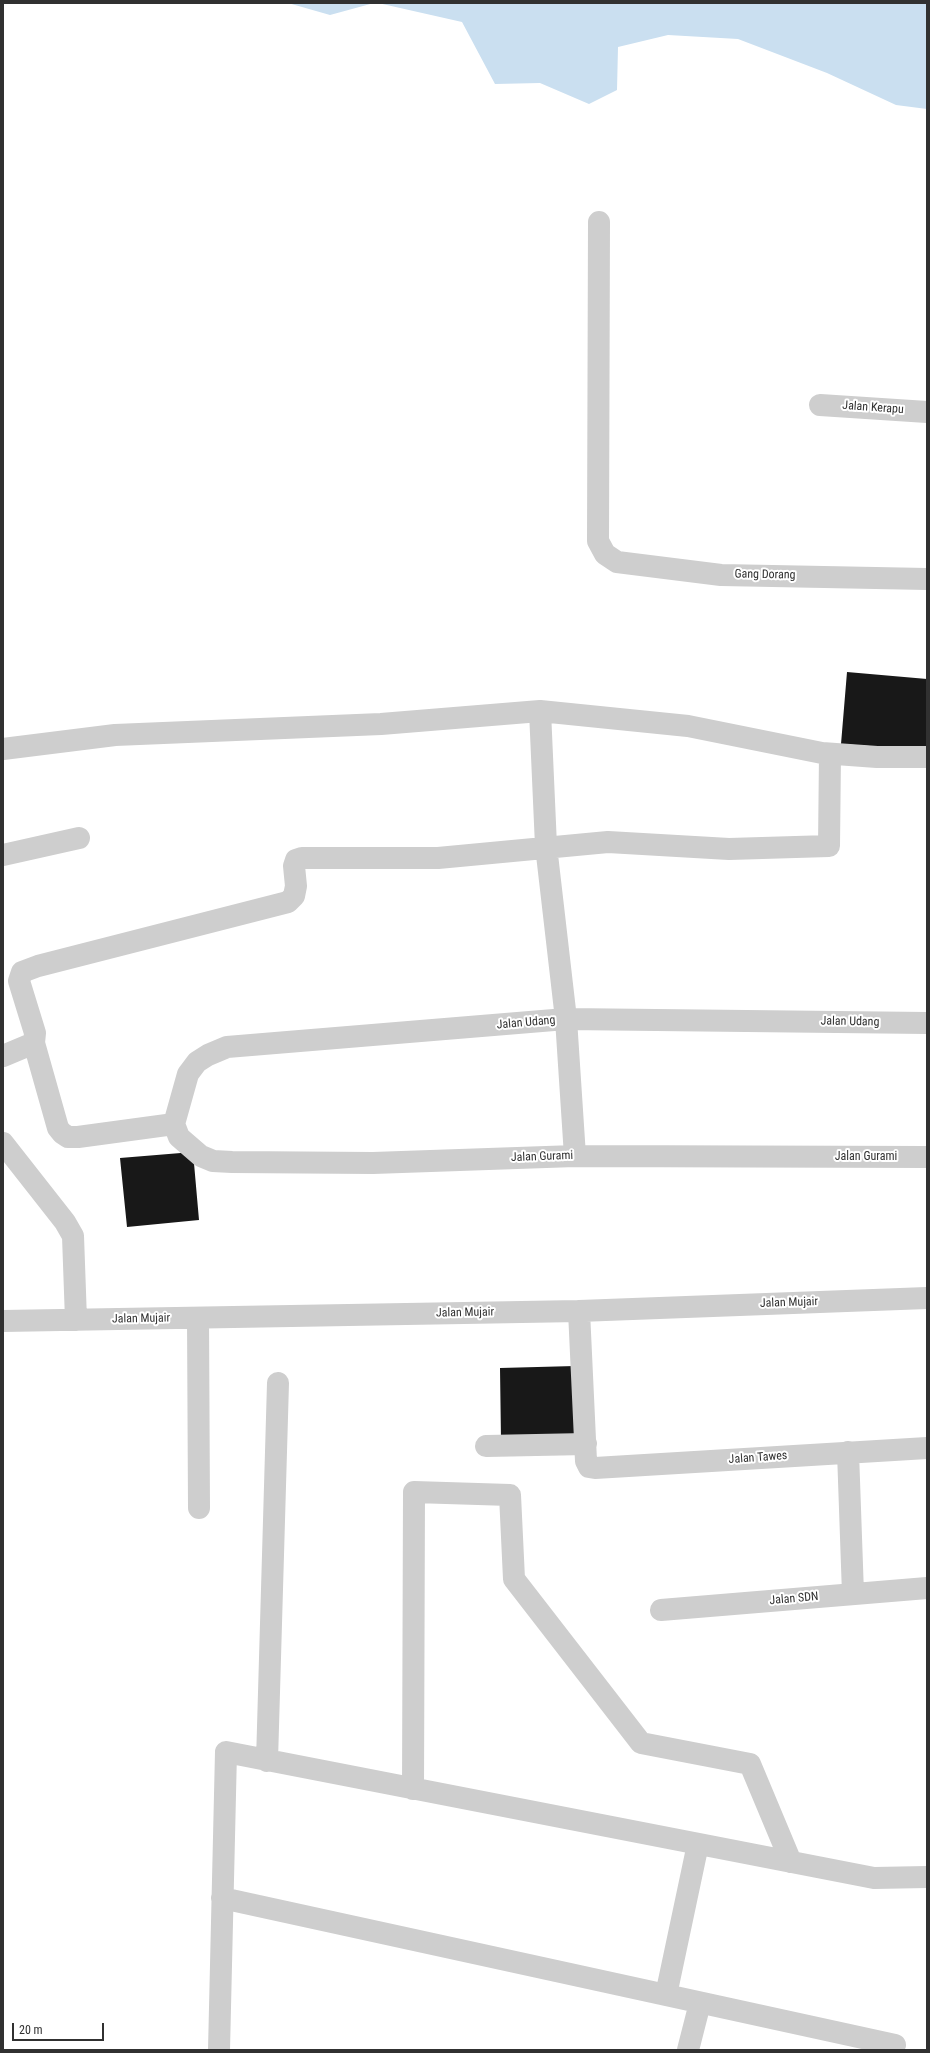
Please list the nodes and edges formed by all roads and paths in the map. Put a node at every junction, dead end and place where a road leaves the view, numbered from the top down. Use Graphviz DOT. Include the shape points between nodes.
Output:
graph roads {
  1 [pos="599,222"];
  2 [pos="820,405"];
  3 [pos="927,412"];
  4 [pos="927,579"];
  5 [pos="540,711"];
  6 [pos="3,749"];
  7 [pos="830,754"];
  8 [pos="927,757"];
  9 [pos="79,838"];
  10 [pos="546,846"];
  11 [pos="3,854"];
  12 [pos="566,1020"];
  13 [pos="927,1023"];
  14 [pos="34,1043"];
  15 [pos="3,1056"];
  16 [pos="174,1124"];
  17 [pos="3,1143"];
  18 [pos="575,1156"];
  19 [pos="927,1157"];
  20 [pos="927,1298"];
  21 [pos="579,1311"];
  22 [pos="198,1318"];
  23 [pos="72,1320"];
  24 [pos="3,1321"];
  25 [pos="278,1382"];
  26 [pos="586,1444"];
  27 [pos="486,1446"];
  28 [pos="927,1448"];
  29 [pos="848,1452"];
  30 [pos="199,1508"];
  31 [pos="927,1588"];
  32 [pos="853,1594"];
  33 [pos="661,1610"];
  34 [pos="267,1760"];
  35 [pos="413,1789"];
  36 [pos="698,1844"];
  37 [pos="792,1862"];
  38 [pos="927,1877"];
  39 [pos="222,1898"];
  40 [pos="666,1995"];
  41 [pos="700,2003"];
  42 [pos="895,2046"];
  43 [pos="219,2050"];
  44 [pos="688,2050"];
  1 -- 4 [label="street, Gang Dorang" via="598,540 605,554 617,562 721,575"];
  2 -- 3 [label="street, Jalan Kerapu"];
  5 -- 6 [label="street" via="381,724 115,736"];
  5 -- 7 [label="street" via="688,726"];
  5 -- 10 [label="street"];
  7 -- 8 [label="street"];
  7 -- 10 [label="street" via="829,846 729,850 608,842"];
  9 -- 11 [label="street"];
  10 -- 12 [label="street"];
  10 -- 14 [label="street" via="438,858 296,860 296,886 294,896 288,902 22,972 19,982 34,1033"];
  12 -- 13 [label="street, Jalan Udang"];
  12 -- 16 [label="street, Jalan Udang" via="228,1047 197,1062 188,1074"];
  12 -- 18 [label="street"];
  14 -- 15 [label="street"];
  14 -- 16 [label="street" via="58,1128 68,1137"];
  16 -- 18 [label="street, Jalan Gurami" via="179,1137 201,1156 213,1161 373,1163"];
  17 -- 23 [label="street" via="65,1222 73,1236"];
  18 -- 19 [label="street, Jalan Gurami"];
  20 -- 21 [label="street, Jalan Mujair"];
  21 -- 22 [label="street, Jalan Mujair"];
  21 -- 26 [label="street"];
  22 -- 23 [label="street, Jalan Mujair"];
  22 -- 30 [label="street"];
  23 -- 24 [label="street, Jalan Mujair"];
  25 -- 34 [label="street"];
  26 -- 27 [label="street"];
  26 -- 29 [label="street, Jalan Tawes" via="586,1461 589,1467 595,1468"];
  28 -- 29 [label="street, Jalan Tawes"];
  29 -- 32 [label="street"];
  31 -- 32 [label="street, Jalan SDN"];
  32 -- 33 [label="street, Jalan SDN"];
  34 -- 35 [label="street"];
  34 -- 39 [label="street" via="226,1752"];
  35 -- 36 [label="street"];
  35 -- 37 [label="street" via="414,1492 510,1495 514,1579 641,1743 750,1764"];
  36 -- 37 [label="street"];
  36 -- 40 [label="street"];
  37 -- 38 [label="street" via="874,1878"];
  39 -- 40 [label="street"];
  39 -- 43 [label="street"];
  40 -- 41 [label="street"];
  41 -- 42 [label="street"];
  41 -- 44 [label="street"];
}
